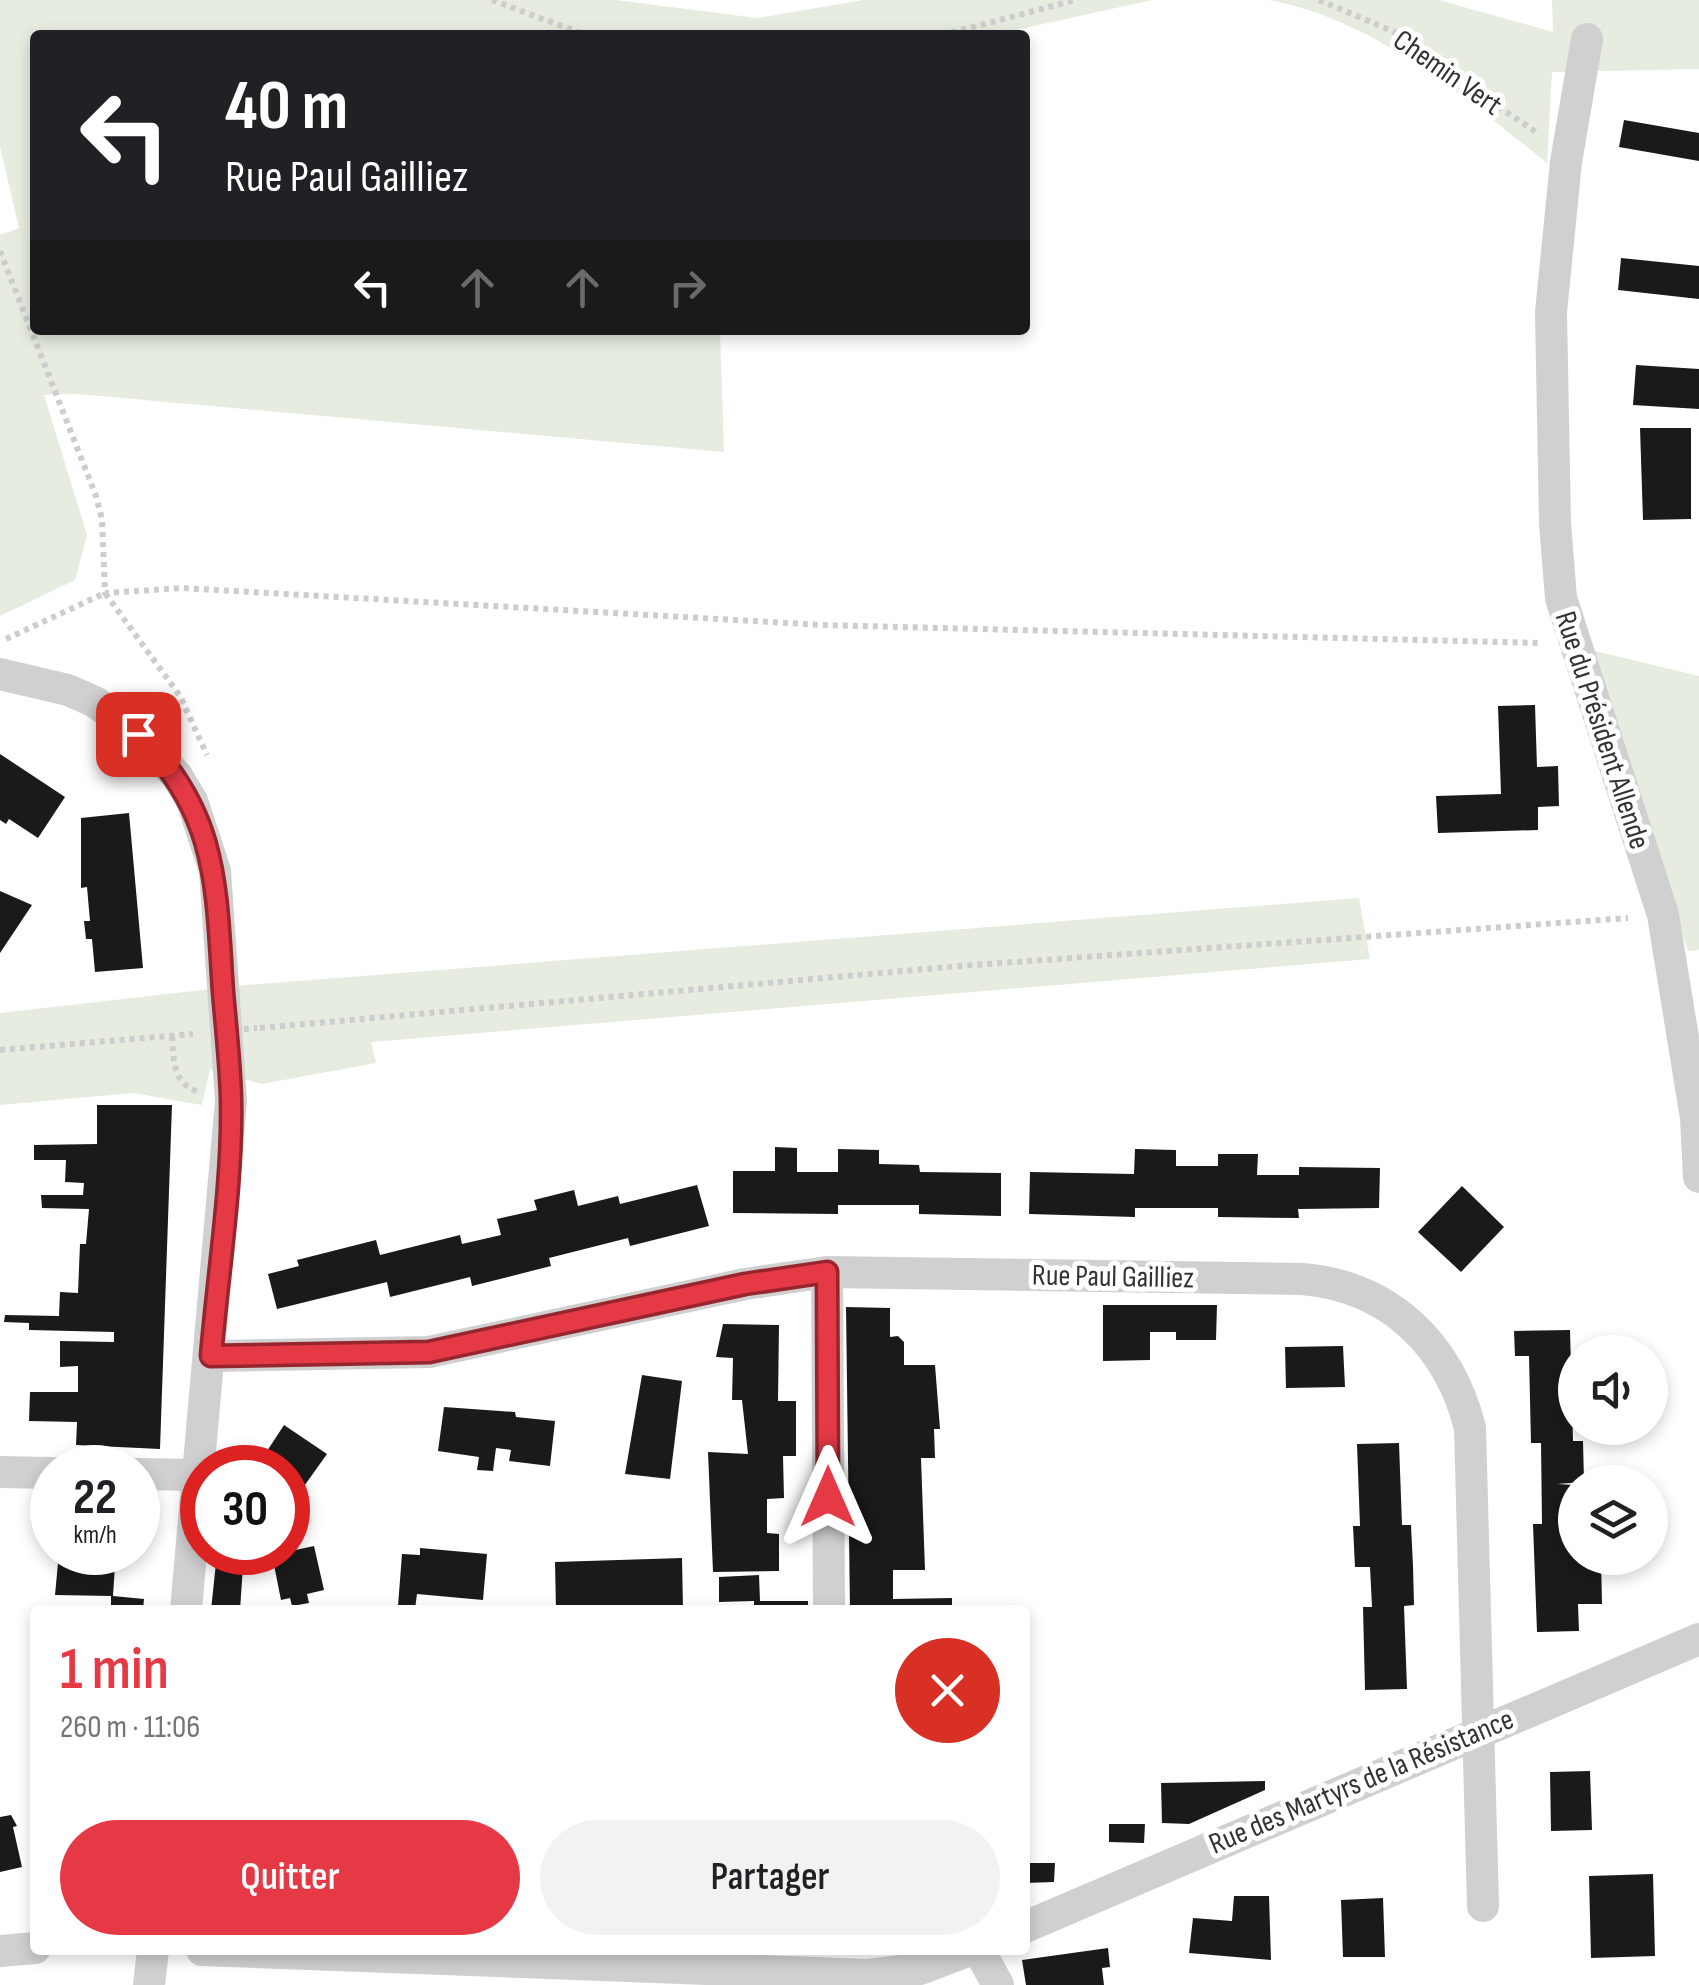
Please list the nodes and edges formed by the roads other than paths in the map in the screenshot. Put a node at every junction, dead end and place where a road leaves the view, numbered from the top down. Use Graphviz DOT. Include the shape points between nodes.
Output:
graph roads {
  1 [pos="1587,39"];
  2 [pos="0,674"];
  3 [pos="1698,1117"];
  4 [pos="1699,1178"];
  5 [pos="827,1272"];
  6 [pos="211,1356"];
  7 [pos="203,1445"];
  8 [pos="0,1472"];
  9 [pos="30,1473"];
  10 [pos="190,1575"];
  11 [pos="187,1605"];
  12 [pos="829,1605"];
  13 [pos="1699,1639"];
  14 [pos="1478,1730"];
  15 [pos="1483,1906"];
  16 [pos="1030,1925"];
  17 [pos="30,1948"];
  18 [pos="0,1950"];
  19 [pos="152,1955"];
  20 [pos="295,1955"];
  21 [pos="955,1955"];
  22 [pos="982,1955"];
  23 [pos="831,1962"];
  24 [pos="702,1977"];
  25 [pos="149,1985"];
  26 [pos="998,1985"];
  1 -- 3 [label="street, Rue du Président Allende" via="1566,162 1552,330 1562,598 1662,916"];
  2 -- 6 [label="street" via="95,702 138,734 177,776 202,827 215,872 232,1027"];
  3 -- 4 [label="street, Rue du Président Allende"];
  5 -- 6 [label="street, Rue Paul Gailliez" via="429,1352"];
  5 -- 12 [label="street"];
  5 -- 14 [label="street, Rue Paul Gailliez" via="1302,1279 1351,1287 1390,1306 1443,1359 1470,1428"];
  6 -- 7 [label="street"];
  8 -- 9 [label="street"];
  10 -- 11 [label="street"];
  13 -- 14 [label="street, Rue des Martyrs de la Résistance"];
  14 -- 15 [label="street, Rue Paul Gailliez"];
  14 -- 16 [label="street, Rue des Martyrs de la Résistance"];
  17 -- 18 [label="street"];
  19 -- 25 [label="street"];
  20 -- 24 [label="street"];
  21 -- 23 [label="street" via="896,1974"];
  22 -- 26 [label="street"];
  23 -- 24 [label="street"];
}
